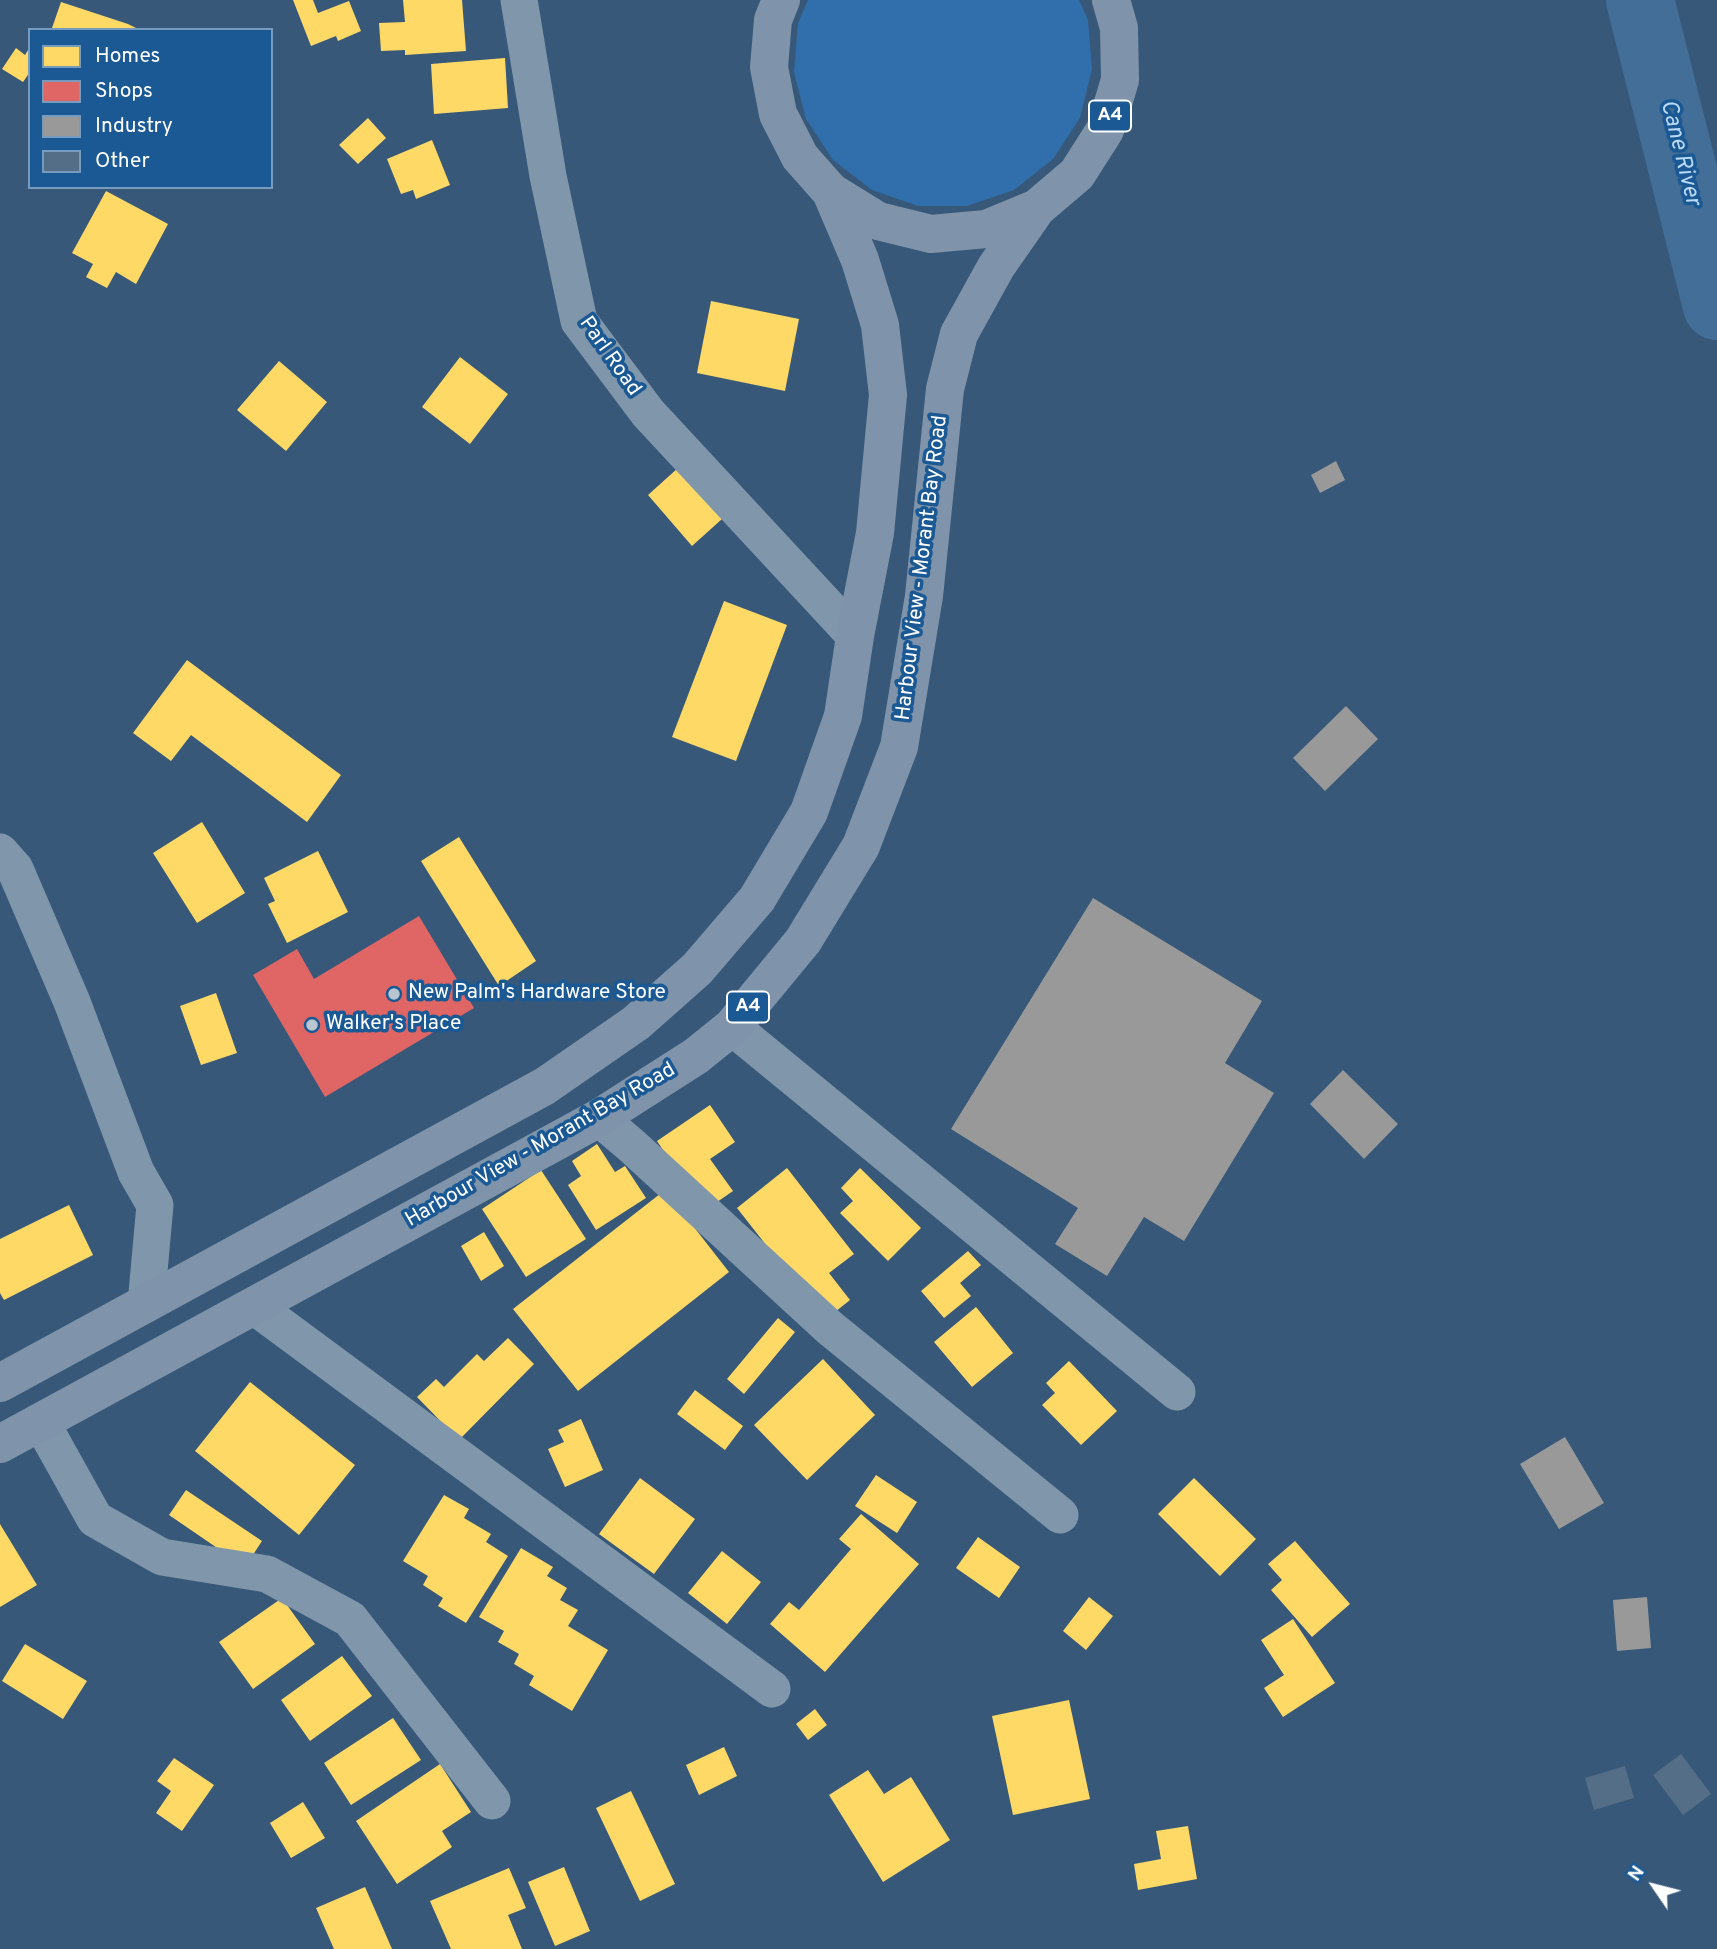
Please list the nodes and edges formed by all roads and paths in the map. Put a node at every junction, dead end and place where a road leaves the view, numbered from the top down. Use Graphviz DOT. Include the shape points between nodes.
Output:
graph roads {
  1 [pos="519,0"];
  2 [pos="781,0"];
  3 [pos="1121,9"];
  4 [pos="831,192"];
  5 [pos="1037,208"];
  6 [pos="855,636"];
  7 [pos="0,852"];
  8 [pos="732,1027"];
  9 [pos="599,1118"];
  10 [pos="146,1304"];
  11 [pos="254,1306"];
  12 [pos="0,1383"];
  13 [pos="1177,1392"];
  14 [pos="41,1422"];
  15 [pos="0,1444"];
  16 [pos="1060,1516"];
  17 [pos="772,1689"];
  18 [pos="492,1801"];
  1 -- 6 [label="street, Parl Road" via="548,176 579,321 648,413"];
  2 -- 4 [label="highway, A4" via="769,67 778,114 800,157"];
  3 -- 5 [label="highway, A4" via="1121,80 1105,130 1077,174"];
  4 -- 5 [label="highway, A4" via="878,221 931,233 986,229"];
  4 -- 6 [label="highway, A4" via="860,260 880,325 888,395 875,533"];
  5 -- 8 [label="highway, Harbour View - Morant Bay Road / A4" via="996,267 959,334 945,389 924,596 899,747 861,846 803,941"];
  6 -- 10 [label="highway, A4" via="843,716 809,812 757,900 697,969 636,1023 545,1086"];
  7 -- 10 [label="street" via="15,869 72,1002 136,1172 155,1205"];
  8 -- 9 [label="highway, Harbour View - Morant Bay Road / A4" via="696,1056"];
  8 -- 13 [label="street"];
  9 -- 11 [label="highway, Harbour View - Morant Bay Road / A4"];
  9 -- 16 [label="street" via="830,1328"];
  10 -- 12 [label="highway, A4"];
  11 -- 14 [label="highway, Harbour View - Morant Bay Road / A4"];
  11 -- 17 [label="street"];
  14 -- 15 [label="highway, Harbour View - Morant Bay Road / A4"];
  14 -- 18 [label="street" via="95,1519 162,1557 267,1574 350,1619"];
}
